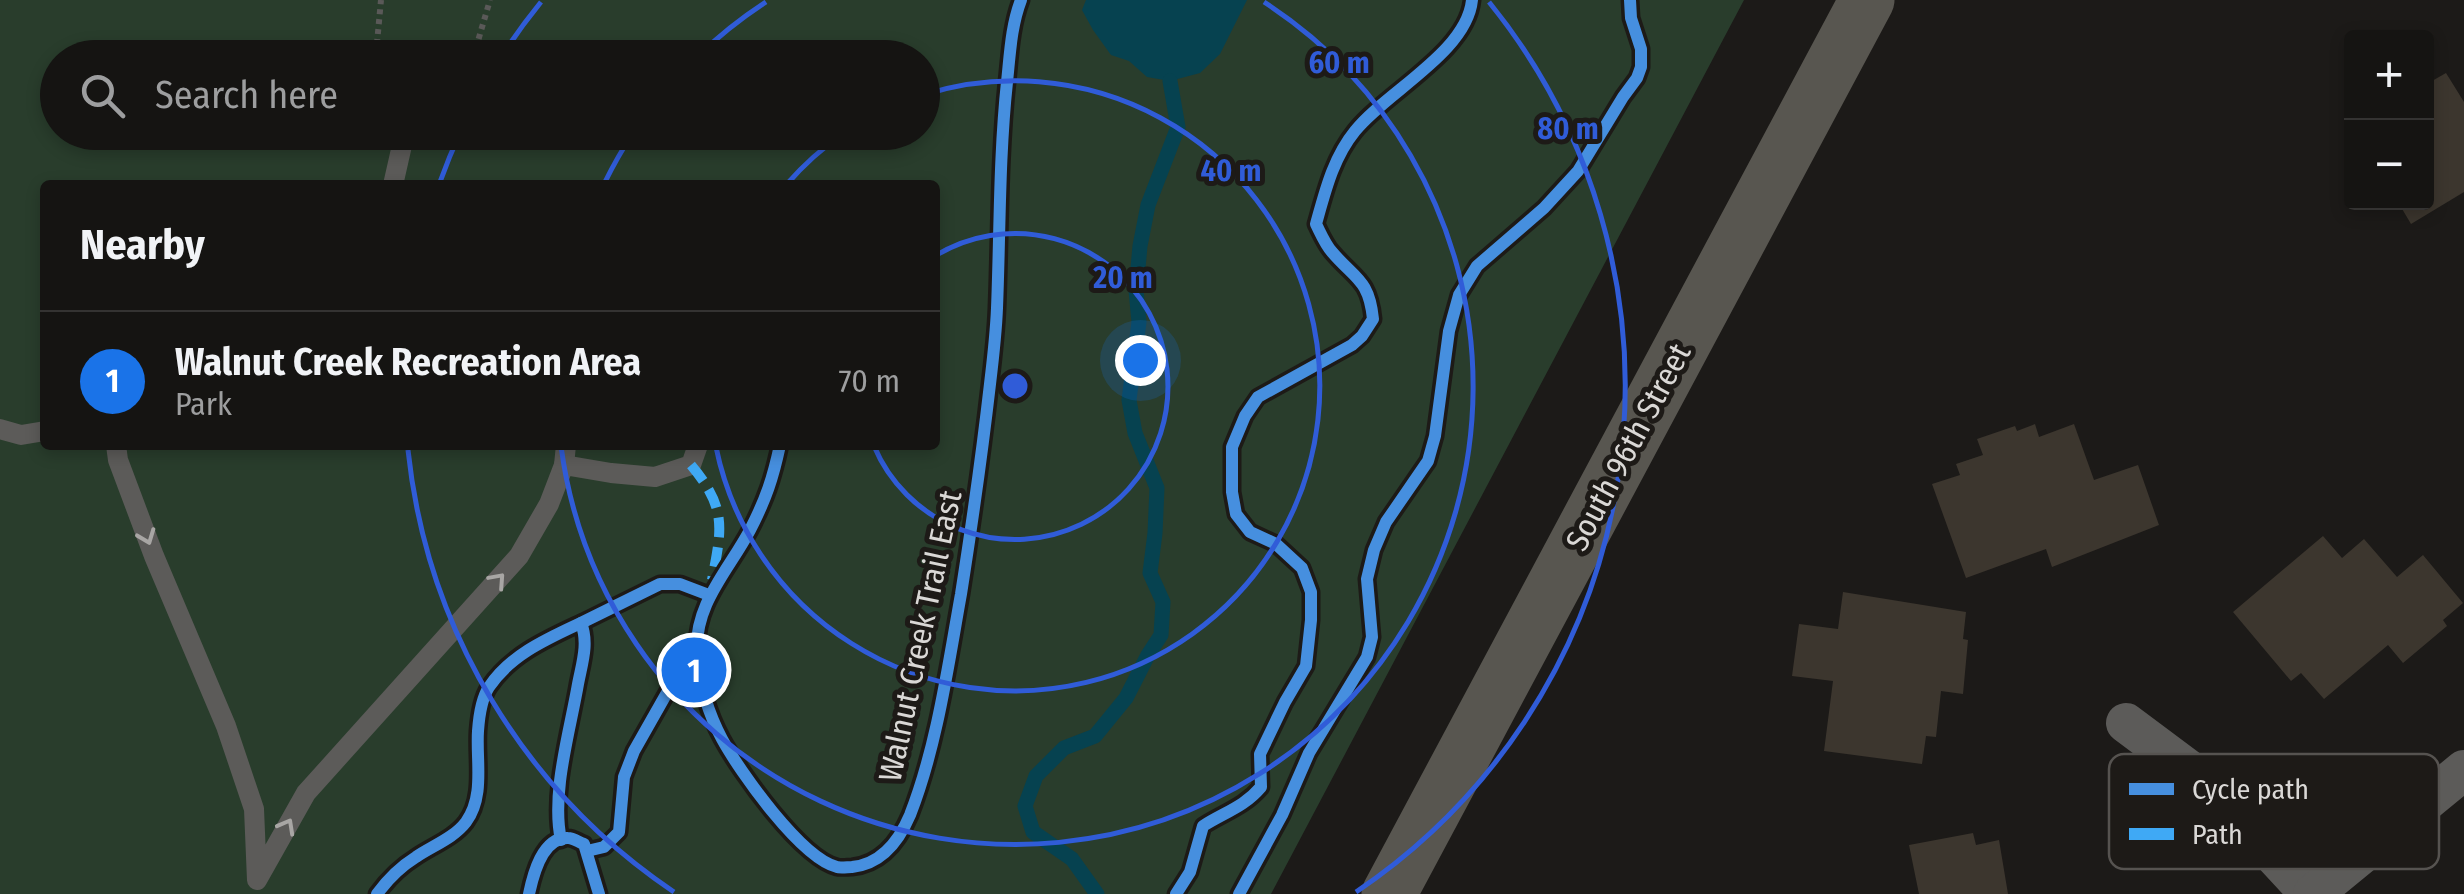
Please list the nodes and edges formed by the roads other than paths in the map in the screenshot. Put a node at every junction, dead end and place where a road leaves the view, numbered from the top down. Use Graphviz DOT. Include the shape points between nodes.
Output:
graph roads {
  1 [pos="1868,0"];
  2 [pos="401,150"];
  3 [pos="395,180"];
  4 [pos="0,429"];
  5 [pos="40,432"];
  6 [pos="117,450"];
  7 [pos="696,450"];
  8 [pos="565,455"];
  9 [pos="2126,723"];
  10 [pos="2168,754"];
  11 [pos="2464,770"];
  12 [pos="2439,790"];
  13 [pos="2288,869"];
  14 [pos="2343,869"];
  15 [pos="256,887"];
  16 [pos="1389,894"];
  17 [pos="2312,894"];
  1 -- 16 [label="main road, South 96th Street"];
  2 -- 3 [label="lane"];
  4 -- 5 [label="lane"];
  6 -- 15 [label="lane, one-way" via="254,809"];
  7 -- 8 [label="lane" via="691,464 655,477 611,473"];
  15 -- 8 [label="lane, one-way" via="306,792 519,556 549,504"];
  9 -- 10 [label="street"];
  11 -- 12 [label="street"];
  13 -- 17 [label="street"];
  14 -- 17 [label="street"];
}
